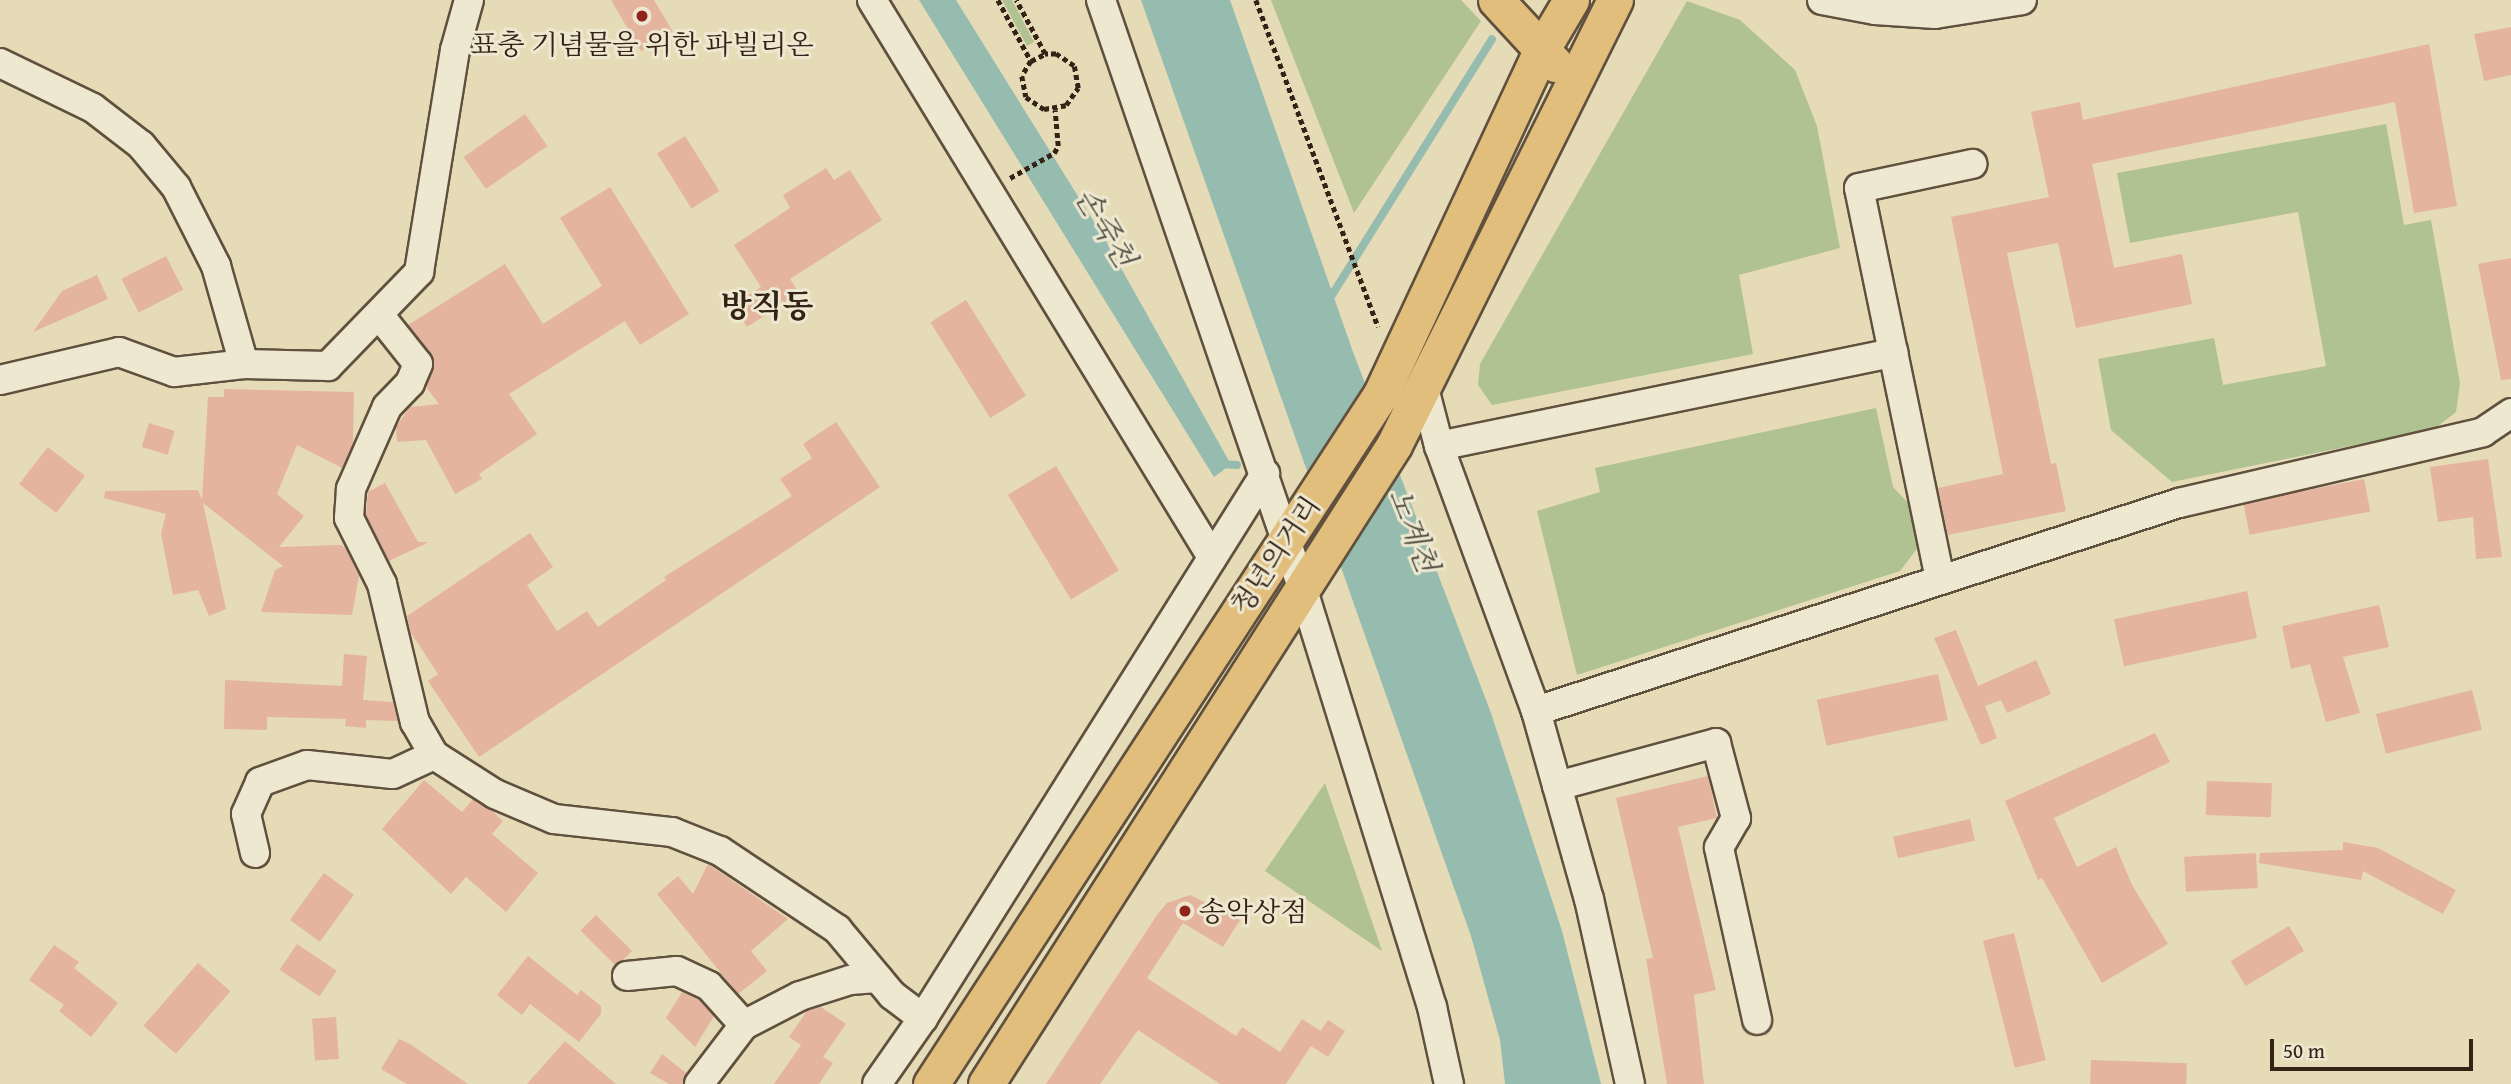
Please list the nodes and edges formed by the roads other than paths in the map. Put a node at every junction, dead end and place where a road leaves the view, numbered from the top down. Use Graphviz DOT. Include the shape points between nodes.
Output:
graph roads {
  1 [pos="469,0"];
  2 [pos="872,0"];
  3 [pos="1101,0"];
  4 [pos="1496,0"];
  5 [pos="1571,0"];
  6 [pos="1580,0"];
  7 [pos="1822,0"];
  8 [pos="2022,0"];
  9 [pos="1927,7"];
  10 [pos="1610,13"];
  11 [pos="1542,49"];
  12 [pos="0,62"];
  13 [pos="1572,83"];
  14 [pos="1972,164"];
  15 [pos="380,316"];
  16 [pos="1894,353"];
  17 [pos="244,364"];
  18 [pos="0,380"];
  19 [pos="1424,388"];
  20 [pos="2511,413"];
  21 [pos="1439,446"];
  22 [pos="1265,474"];
  23 [pos="1286,540"];
  24 [pos="1212,557"];
  25 [pos="1940,579"];
  26 [pos="1302,587"];
  27 [pos="1536,711"];
  28 [pos="434,755"];
  29 [pos="1557,786"];
  30 [pos="255,852"];
  31 [pos="627,976"];
  32 [pos="878,978"];
  33 [pos="923,1018"];
  34 [pos="1757,1020"];
  35 [pos="744,1025"];
  36 [pos="699,1084"];
  37 [pos="877,1084"];
  38 [pos="931,1084"];
  39 [pos="986,1084"];
  40 [pos="1449,1084"];
  41 [pos="1630,1084"];
  1 -- 15 [label="street" via="455,50 419,272"];
  2 -- 24 [label="street"];
  3 -- 22 [label="street"];
  4 -- 11 [label="main road"];
  5 -- 11 [label="main road, 청년의거리"];
  6 -- 10 [label="main road"];
  7 -- 9 [label="street"];
  8 -- 9 [label="street" via="1988,9"];
  10 -- 13 [label="main road, 청년의거리"];
  11 -- 13 [label="main road"];
  11 -- 23 [label="main road, 청년의거리" via="1387,381"];
  12 -- 17 [label="street" via="93,108 141,145 176,187 216,266"];
  13 -- 19 [label="main road, 청년의거리"];
  14 -- 16 [label="street" via="1859,188"];
  15 -- 17 [label="street" via="328,366"];
  15 -- 28 [label="street" via="418,364 410,383 387,407 351,489 349,518 382,584 415,722"];
  16 -- 21 [label="street"];
  16 -- 25 [label="street"];
  17 -- 18 [label="street" via="174,372 119,352"];
  19 -- 21 [label="street"];
  19 -- 26 [label="main road, 청년의거리" via="1394,445"];
  20 -- 25 [label="street" via="2483,432 2179,503"];
  21 -- 27 [label="street"];
  22 -- 23 [label="street"];
  22 -- 24 [label="street"];
  23 -- 26 [label="street"];
  23 -- 38 [label="main road, 청년의거리"];
  24 -- 33 [label="street"];
  25 -- 27 [label="street"];
  26 -- 39 [label="main road, 청년의거리"];
  26 -- 40 [label="street" via="1432,1007"];
  27 -- 29 [label="street"];
  28 -- 30 [label="street" via="393,774 307,765 260,782 246,814"];
  28 -- 32 [label="street" via="495,794 554,819 672,832 720,851 837,929"];
  29 -- 34 [label="street" via="1716,743 1736,818 1719,848"];
  29 -- 41 [label="street" via="1593,913"];
  31 -- 35 [label="street" via="677,971 709,986"];
  32 -- 33 [label="street"];
  32 -- 35 [label="street" via="850,980 800,996"];
  33 -- 37 [label="street"];
  35 -- 36 [label="street"];
}
